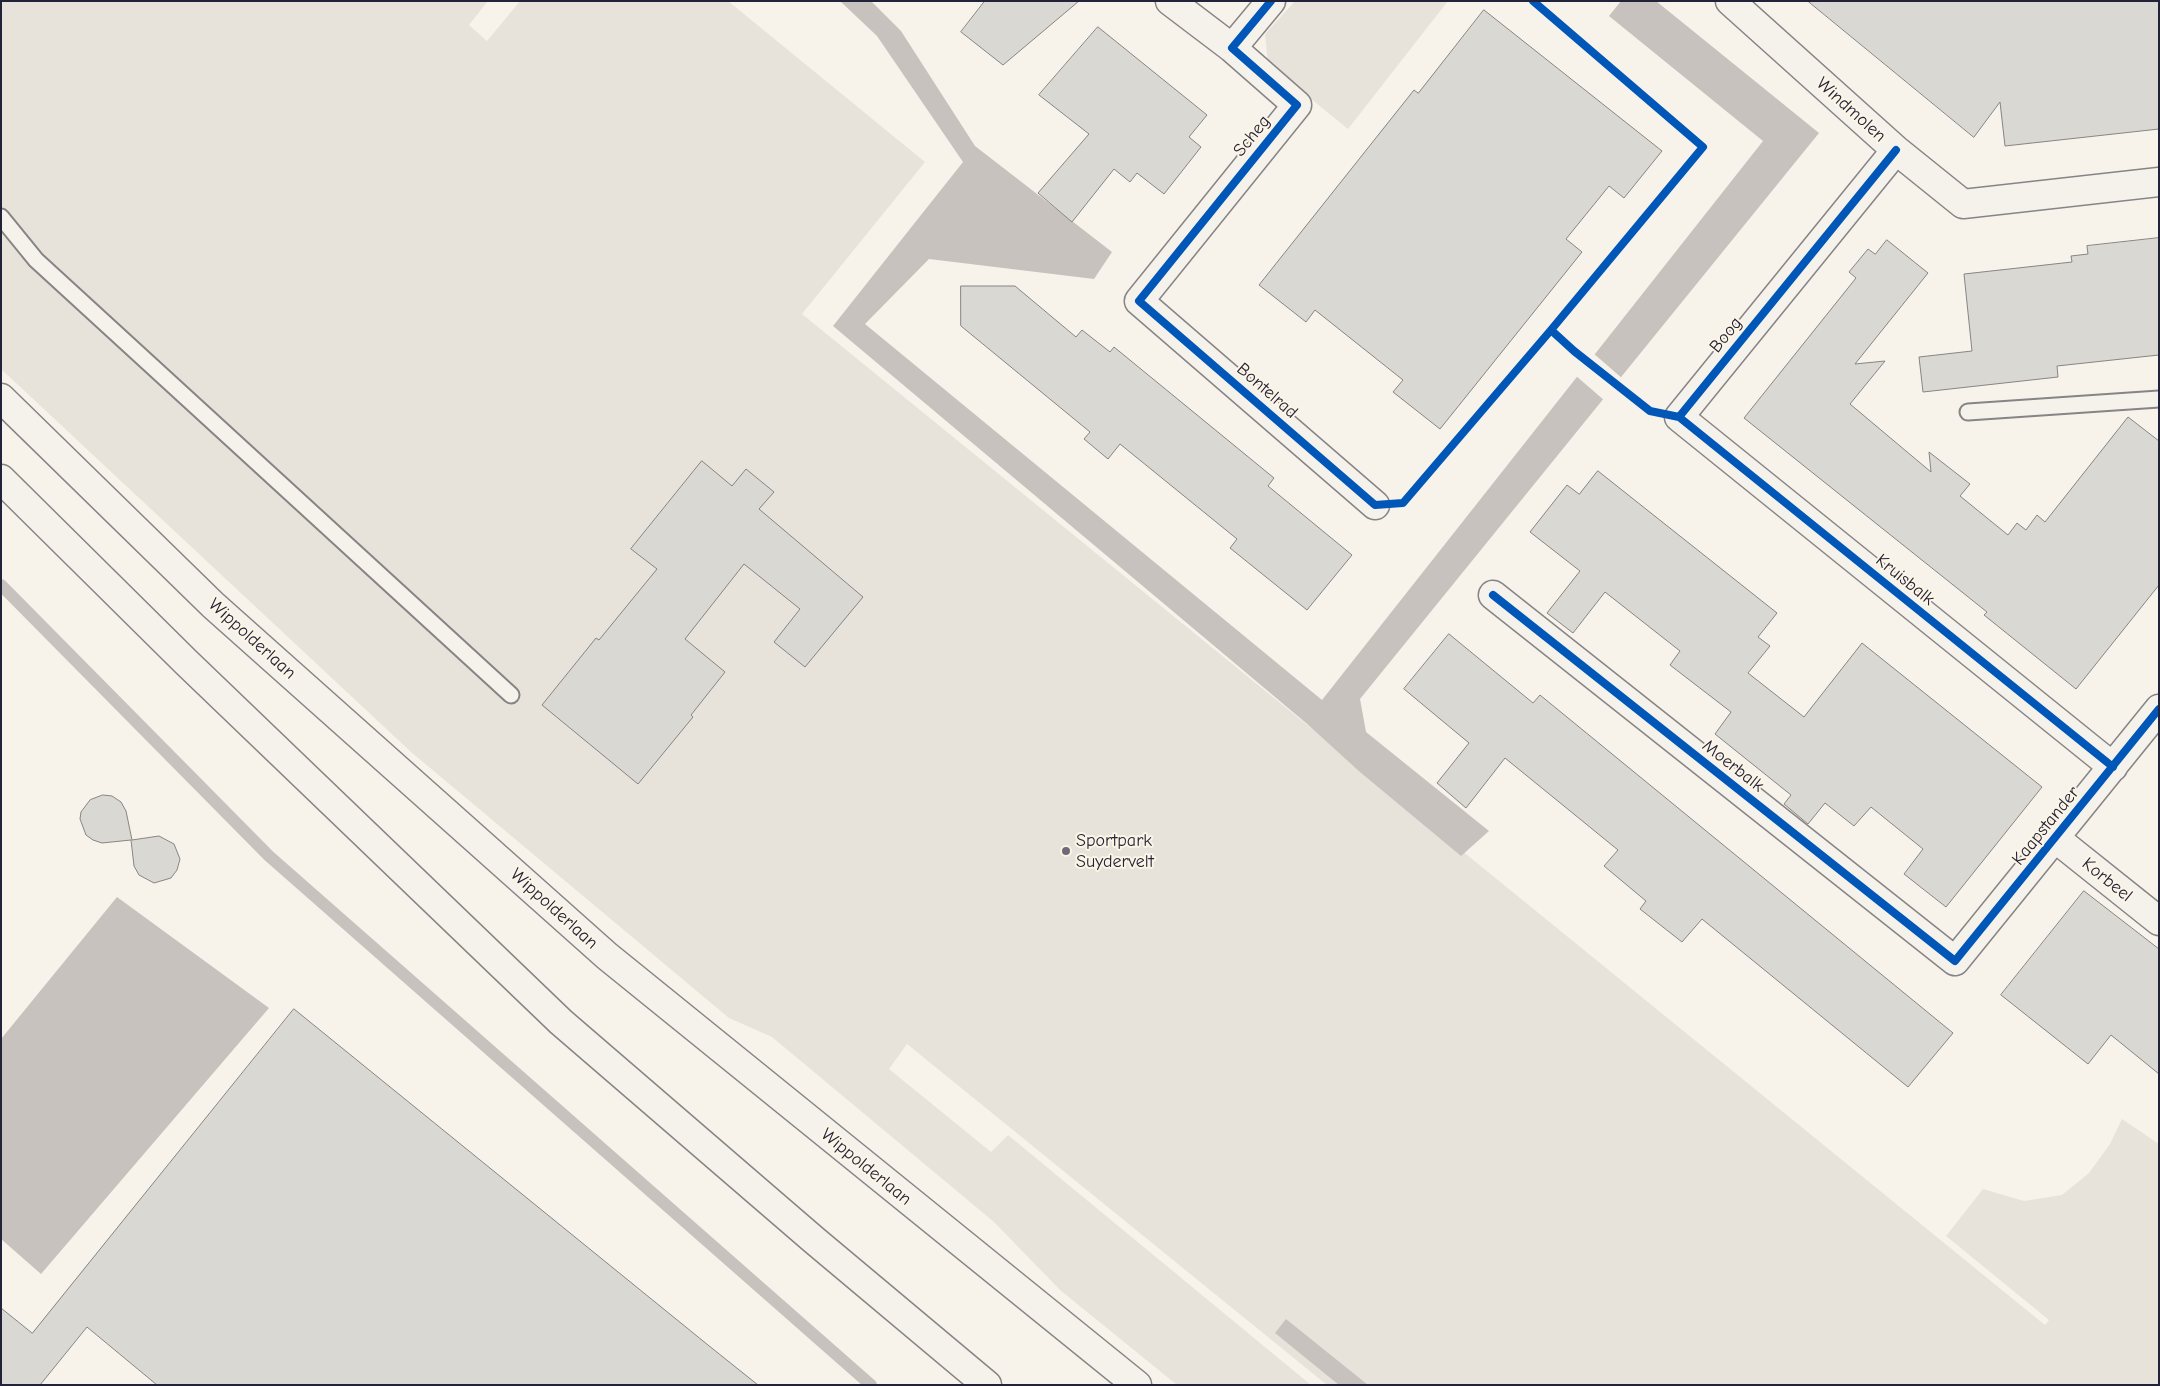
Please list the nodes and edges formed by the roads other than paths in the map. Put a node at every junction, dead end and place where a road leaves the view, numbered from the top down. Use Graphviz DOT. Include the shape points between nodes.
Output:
graph roads {
  1 [pos="1170,1"];
  2 [pos="1271,1"];
  3 [pos="1730,1"];
  4 [pos="1232,48"];
  5 [pos="1896,150"];
  6 [pos="2159,182"];
  7 [pos="1,217"];
  8 [pos="1139,301"];
  9 [pos="1,398"];
  10 [pos="2159,399"];
  11 [pos="1968,412"];
  12 [pos="1679,417"];
  13 [pos="1,479"];
  14 [pos="1375,505"];
  15 [pos="1493,595"];
  16 [pos="511,695"];
  17 [pos="2159,709"];
  18 [pos="2112,766"];
  19 [pos="2056,838"];
  20 [pos="2159,921"];
  21 [pos="1955,961"];
  22 [pos="987,1385"];
  23 [pos="1137,1385"];
  1 -- 4 [label="street"];
  2 -- 4 [label="street"];
  3 -- 5 [label="street, Windmolen"];
  4 -- 8 [label="street, Scheg" via="1297,105"];
  5 -- 6 [label="street, Windmolen" via="1963,204"];
  5 -- 12 [label="street, Boog"];
  7 -- 16 [label="lane" via="36,260"];
  8 -- 14 [label="street, Bontelrad"];
  9 -- 23 [label="street, Wippolderlaan" via="213,605 607,956"];
  10 -- 11 [label="lane"];
  12 -- 18 [label="street, Kruisbalk"];
  13 -- 22 [label="street" via="186,662 561,1022"];
  15 -- 21 [label="street, Moerbalk"];
  17 -- 18 [label="street, Kaapstander"];
  18 -- 19 [label="street, Kaapstander"];
  19 -- 20 [label="street, Korbeel"];
  19 -- 21 [label="street, Kaapstander"];
}
